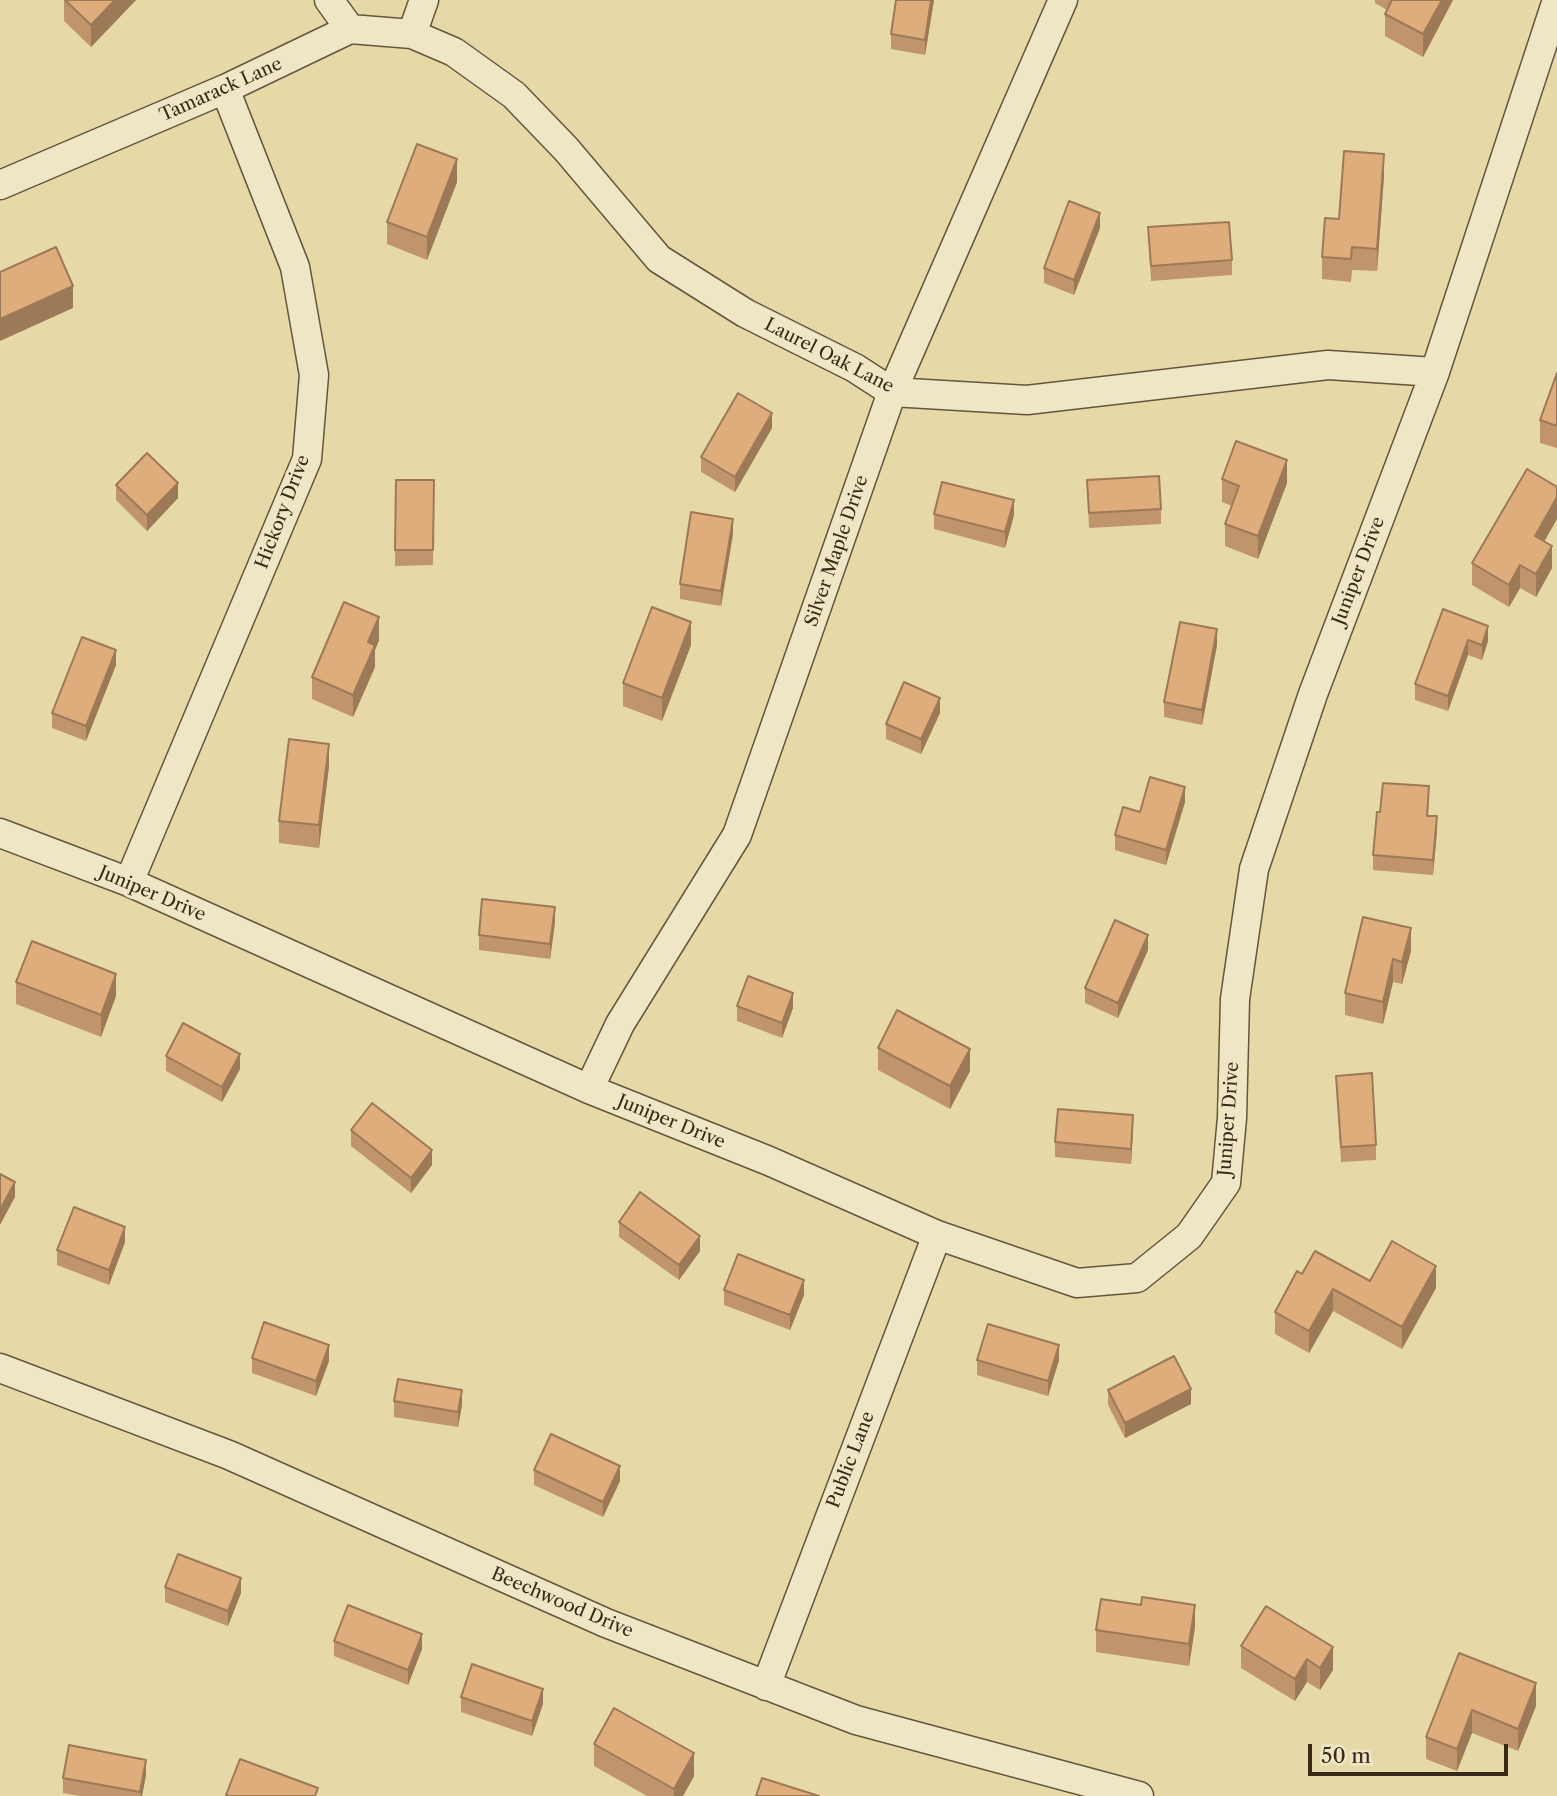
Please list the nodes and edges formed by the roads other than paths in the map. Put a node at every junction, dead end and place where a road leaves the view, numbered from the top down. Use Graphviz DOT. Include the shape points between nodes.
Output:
graph roads {
  1 [pos="329,0"];
  2 [pos="424,0"];
  3 [pos="1063,0"];
  4 [pos="1557,0"];
  5 [pos="350,29"];
  6 [pos="412,34"];
  7 [pos="225,89"];
  8 [pos="0,185"];
  9 [pos="1435,372"];
  10 [pos="892,392"];
  11 [pos="0,833"];
  12 [pos="129,882"];
  13 [pos="589,1089"];
  14 [pos="937,1235"];
  15 [pos="0,1368"];
  16 [pos="766,1686"];
  17 [pos="1139,1796"];
  1 -- 5 [label="street"];
  2 -- 6 [label="street"];
  3 -- 10 [label="street, Silver Maple Drive"];
  4 -- 9 [label="street, Juniper Drive"];
  5 -- 6 [label="street"];
  5 -- 7 [label="street, Tamarack Lane"];
  6 -- 10 [label="street, Laurel Oak Lane" via="454,52 514,96 566,149 659,259 744,313 855,368"];
  7 -- 8 [label="street, Tamarack Lane"];
  7 -- 12 [label="street, Hickory Drive" via="295,267 314,375 307,459"];
  9 -- 10 [label="street, Laurel Oak Lane" via="1328,365 1027,400"];
  9 -- 14 [label="street, Juniper Drive" via="1312,694 1254,869 1235,999 1226,1183 1189,1236 1137,1278 1077,1283"];
  10 -- 13 [label="street, Silver Maple Drive" via="737,835 620,1024"];
  11 -- 12 [label="street, Juniper Drive"];
  12 -- 13 [label="street, Juniper Drive"];
  13 -- 14 [label="street, Juniper Drive"];
  14 -- 16 [label="street, Public Lane"];
  15 -- 16 [label="street, Beechwood Drive" via="229,1455 606,1623"];
  16 -- 17 [label="street, Beechwood Drive" via="856,1720"];
}
